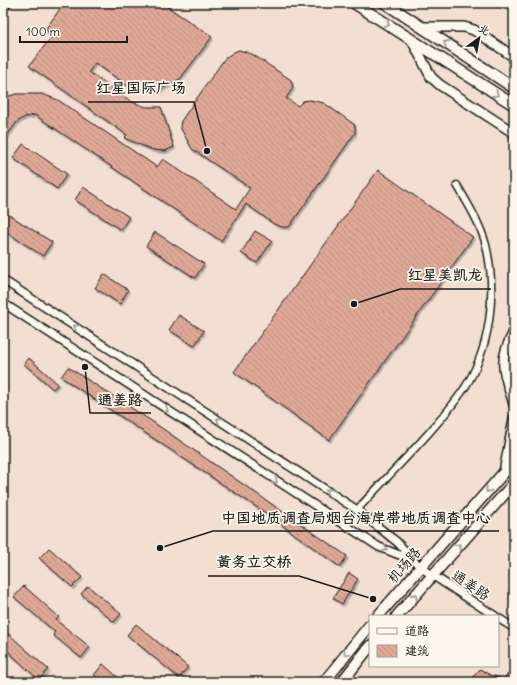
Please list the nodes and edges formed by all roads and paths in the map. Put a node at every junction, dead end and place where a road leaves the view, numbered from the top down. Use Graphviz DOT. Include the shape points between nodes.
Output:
graph roads {
  1 [pos="7,3"];
  2 [pos="354,3"];
  3 [pos="385,3"];
  4 [pos="3,9"];
  5 [pos="422,27"];
  6 [pos="412,40"];
  7 [pos="514,57"];
  8 [pos="514,88"];
  9 [pos="514,106"];
  10 [pos="514,133"];
  11 [pos="457,185"];
  12 [pos="3,280"];
  13 [pos="3,303"];
  14 [pos="514,332"];
  15 [pos="514,404"];
  16 [pos="514,419"];
  17 [pos="513,460"];
  18 [pos="504,472"];
  19 [pos="514,483"];
  20 [pos="357,510"];
  21 [pos="412,559"];
  22 [pos="420,567"];
  23 [pos="433,576"];
  24 [pos="379,615"];
  25 [pos="398,615"];
  26 [pos="493,615"];
  27 [pos="499,619"];
  28 [pos="369,626"];
  29 [pos="514,628"];
  30 [pos="369,647"];
  31 [pos="324,682"];
  32 [pos="342,682"];
  1 -- 4 [label="main road"];
  2 -- 6 [label="highway, one-way"];
  3 -- 5 [label="highway"];
  5 -- 7 [label="main road" via="464,27 474,30"];
  8 -- 5 [label="highway, one-way"];
  6 -- 9 [label="highway, one-way"];
  6 -- 10 [label="main road" via="431,77"];
  11 -- 20 [label="street" via="474,213 485,244 491,300 484,344 475,369 452,404"];
  20 -- 12 [label="street, one-way"];
  13 -- 21 [label="street, one-way" via="379,547"];
  14 -- 15 [label="main road" via="507,344 502,366"];
  16 -- 18 [label="main road"];
  17 -- 18 [label="highway, 机场路"];
  18 -- 22 [label="highway, 机场路, one-way"];
  23 -- 19 [label="highway, 机场路, one-way"];
  20 -- 21 [label="street" via="397,542"];
  21 -- 22 [label="street"];
  22 -- 23 [label="street, 通姜路"];
  22 -- 24 [label="highway, 机场路"];
  25 -- 23 [label="highway, 机场路, one-way"];
  23 -- 26 [label="street, 通姜路"];
  27 -- 29 [label="street, 通姜路"];
  28 -- 31 [label="highway, one-way"];
  30 -- 32 [label="highway"];
}
